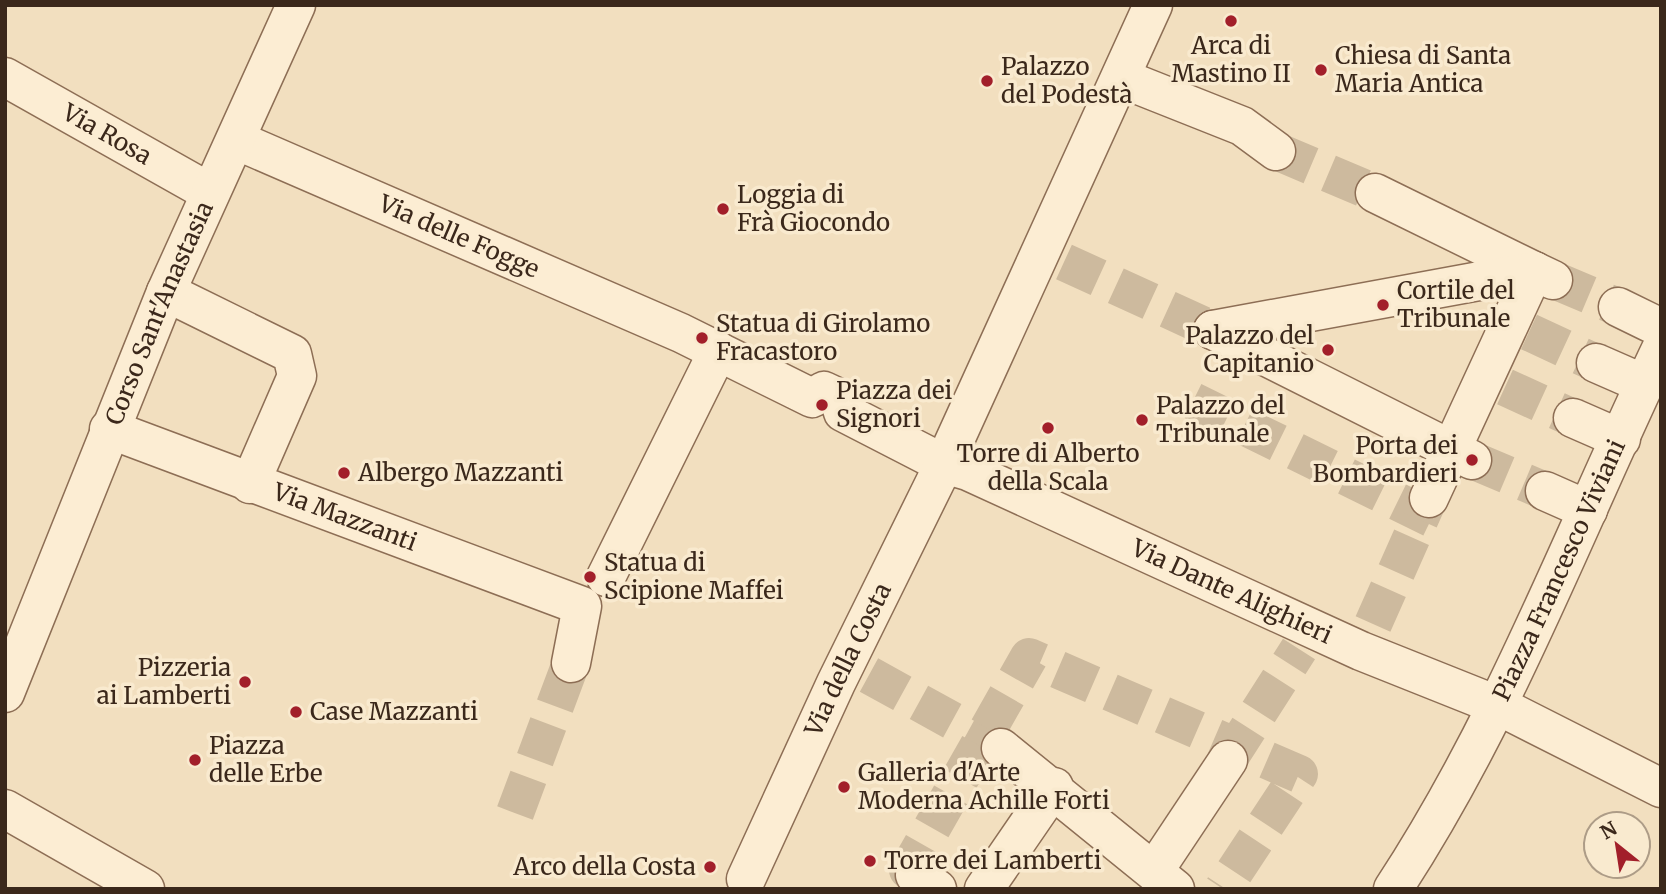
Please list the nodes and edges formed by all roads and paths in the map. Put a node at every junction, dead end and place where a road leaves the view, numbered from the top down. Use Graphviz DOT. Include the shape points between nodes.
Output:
graph roads {
  1 [pos="296,5"];
  2 [pos="1153,5"];
  3 [pos="5,77"];
  4 [pos="1121,78"];
  5 [pos="236,140"];
  6 [pos="1276,151"];
  7 [pos="209,192"];
  8 [pos="1375,192"];
  9 [pos="1544,275"];
  10 [pos="166,292"];
  11 [pos="1618,307"];
  12 [pos="1661,328"];
  13 [pos="1661,349"];
  14 [pos="718,351"];
  15 [pos="1595,363"];
  16 [pos="1644,384"];
  17 [pos="1573,418"];
  18 [pos="108,429"];
  19 [pos="1621,439"];
  20 [pos="1462,455"];
  21 [pos="956,468"];
  22 [pos="250,484"];
  23 [pos="1545,491"];
  24 [pos="1429,498"];
  25 [pos="1588,510"];
  26 [pos="607,577"];
  27 [pos="571,663"];
  28 [pos="5,692"];
  29 [pos="1499,706"];
  30 [pos="993,753"];
  31 [pos="1228,760"];
  32 [pos="1054,787"];
  33 [pos="1661,788"];
  34 [pos="5,809"];
  35 [pos="746,879"];
  36 [pos="1165,880"];
  37 [pos="145,889"];
  38 [pos="984,889"];
  39 [pos="1393,889"];
  1 -- 5 [label="street, Corso Sant'Anastasia"];
  2 -- 4 [label="street"];
  3 -- 7 [label="street, Via Rosa"];
  4 -- 6 [label="street" via="1242,126"];
  4 -- 21 [label="street" via="1077,176 1053,257"];
  5 -- 7 [label="street, Corso Sant'Anastasia"];
  5 -- 14 [label="street, Via delle Fogge"];
  7 -- 10 [label="street, Corso Sant'Anastasia"];
  8 -- 9 [label="street"];
  9 -- 20 [label="street"];
  9 -- 20 [label="street" via="1213,330"];
  10 -- 18 [label="street, Corso Sant'Anastasia"];
  10 -- 22 [label="street" via="292,354 296,376"];
  11 -- 12 [label="street"];
  13 -- 16 [label="street, Piazza Francesco Viviani"];
  14 -- 21 [label="street" via="813,398 824,391 839,398 843,412"];
  14 -- 26 [label="street"];
  15 -- 16 [label="street"];
  16 -- 19 [label="street, Piazza Francesco Viviani"];
  17 -- 19 [label="street"];
  18 -- 22 [label="street, Via Mazzanti"];
  18 -- 28 [label="street, Corso Sant'Anastasia"];
  19 -- 25 [label="street, Piazza Francesco Viviani"];
  20 -- 24 [label="street"];
  21 -- 29 [label="street, Via Dante Alighieri" via="1305,639 1367,637"];
  21 -- 35 [label="street, Via della Costa"];
  22 -- 27 [label="street, Via Mazzanti" via="582,606"];
  23 -- 25 [label="street"];
  25 -- 29 [label="street, Piazza Francesco Viviani"];
  29 -- 33 [label="street, Piazza Francesco Viviani"];
  29 -- 39 [label="street"];
  30 -- 32 [label="street"];
  31 -- 36 [label="street"];
  32 -- 36 [label="street"];
  32 -- 38 [label="street"];
  34 -- 37 [label="street"];
}
